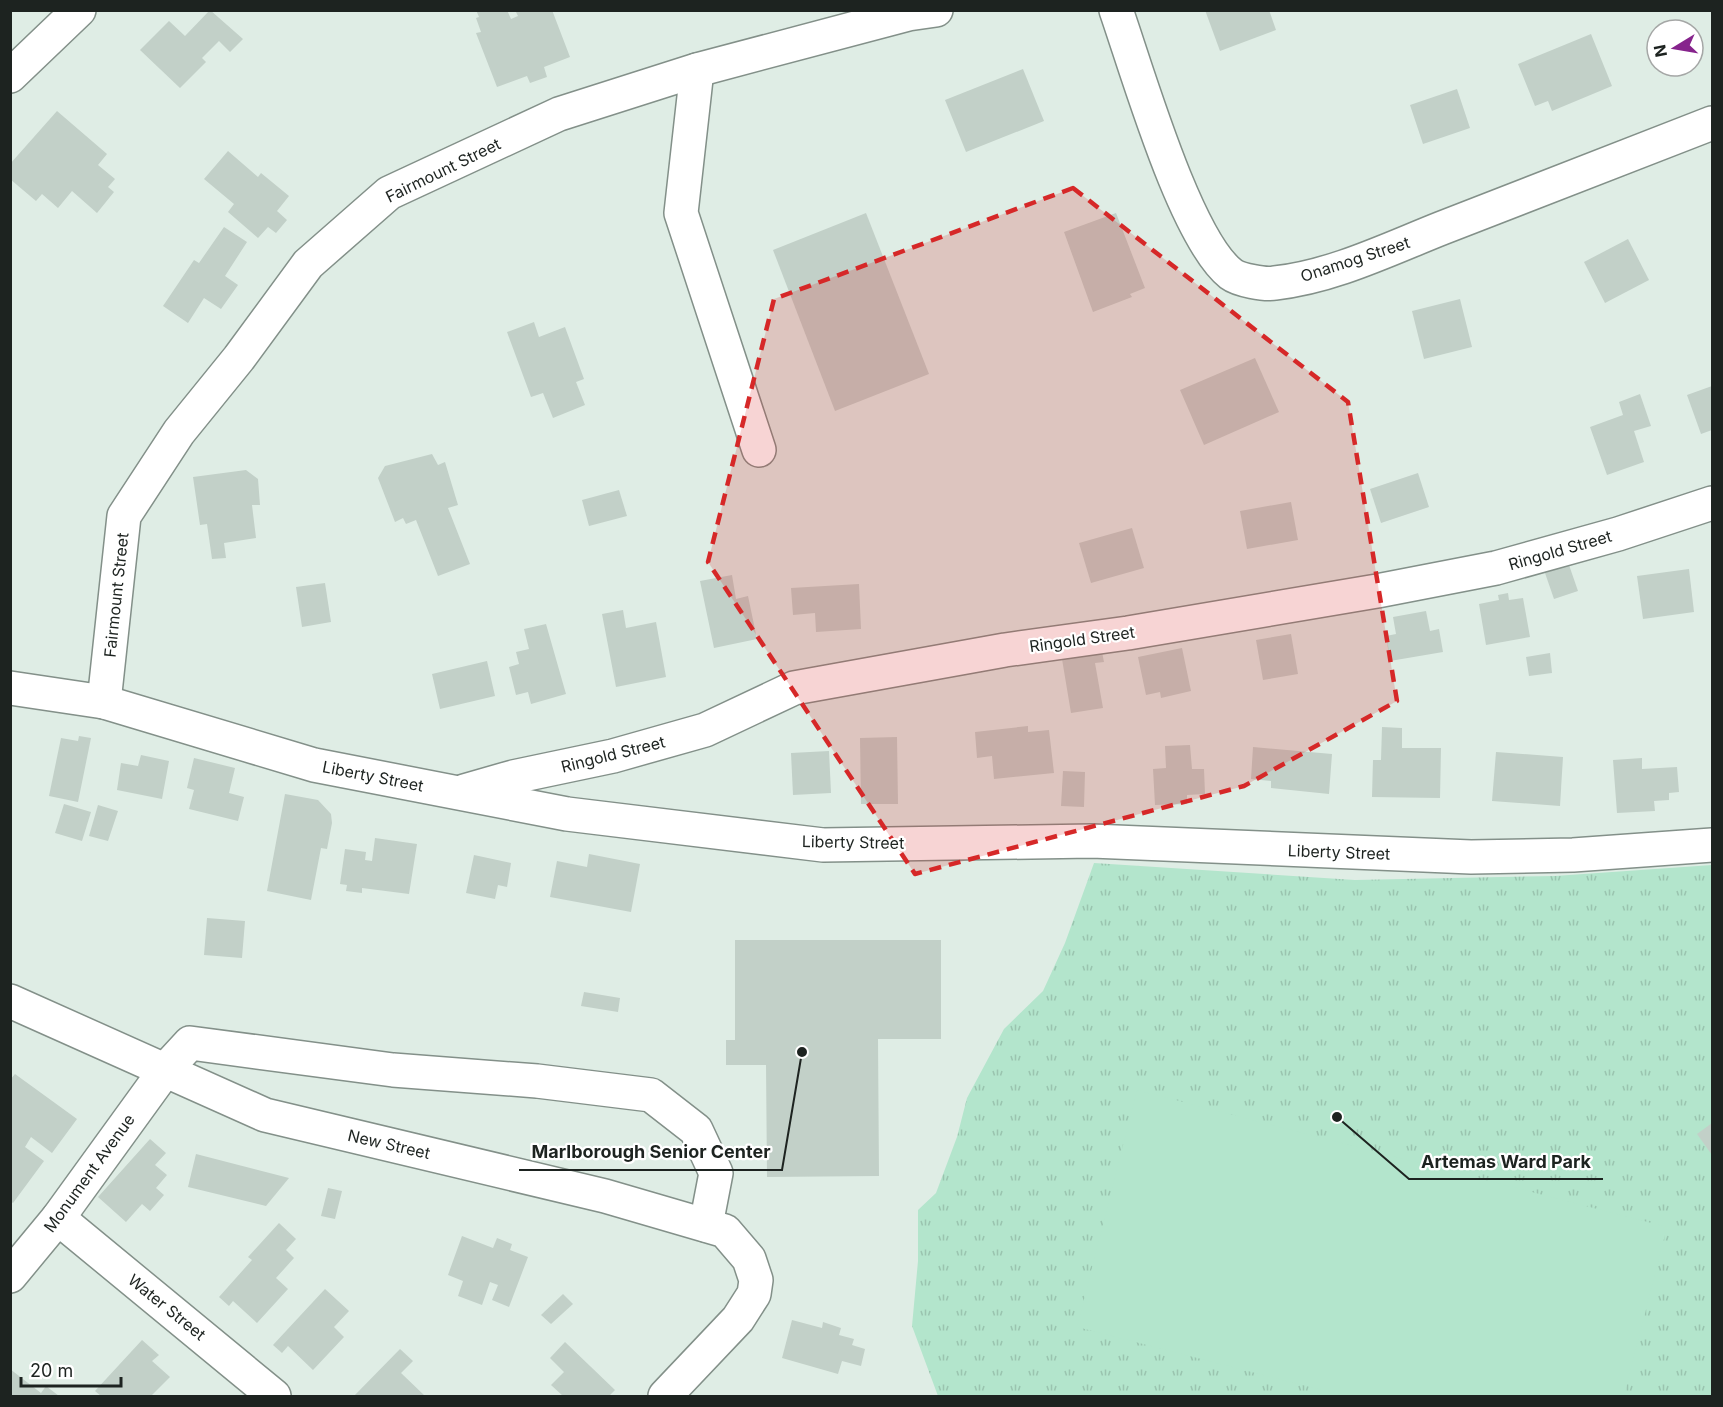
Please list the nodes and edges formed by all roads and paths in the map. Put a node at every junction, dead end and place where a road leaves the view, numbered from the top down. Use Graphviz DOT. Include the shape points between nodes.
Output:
graph roads {
  1 [pos="79,10"];
  2 [pos="936,10"];
  3 [pos="1116,10"];
  4 [pos="698,70"];
  5 [pos="10,76"];
  6 [pos="1713,123"];
  7 [pos="759,450"];
  8 [pos="1713,502"];
  9 [pos="10,688"];
  10 [pos="104,702"];
  11 [pos="458,793"];
  12 [pos="1713,845"];
  13 [pos="10,1001"];
  14 [pos="166,1069"];
  15 [pos="58,1218"];
  16 [pos="706,1225"];
  17 [pos="10,1276"];
  18 [pos="274,1396"];
  19 [pos="665,1396"];
  1 -- 5 [label="street"];
  2 -- 4 [label="street, Fairmount Street"];
  3 -- 6 [label="street, Onamog Street" via="1166,152 1209,250 1232,275 1272,284 1319,274 1377,254"];
  4 -- 7 [label="street" via="681,213"];
  4 -- 10 [label="street, Fairmount Street" via="559,114 389,193 308,264 179,432 124,516"];
  8 -- 11 [label="street, Ringold Street" via="1496,568 794,688 705,730"];
  9 -- 10 [label="street, Liberty Street"];
  10 -- 11 [label="street, Liberty Street" via="314,765"];
  11 -- 12 [label="street, Liberty Street" via="567,814 823,845 1092,841 1471,857 1573,855"];
  13 -- 14 [label="street, New Street"];
  14 -- 15 [label="street, Monument Avenue"];
  14 -- 16 [label="street, New Street" via="265,1115 605,1196"];
  14 -- 16 [label="street, Monument Avenue" via="190,1043 393,1071 651,1095 696,1130 716,1173"];
  15 -- 17 [label="street, Monument Avenue"];
  15 -- 18 [label="street, Water Street"];
  16 -- 19 [label="street, New Street" via="725,1231 749,1259 756,1280 754,1294 738,1319"];
}
